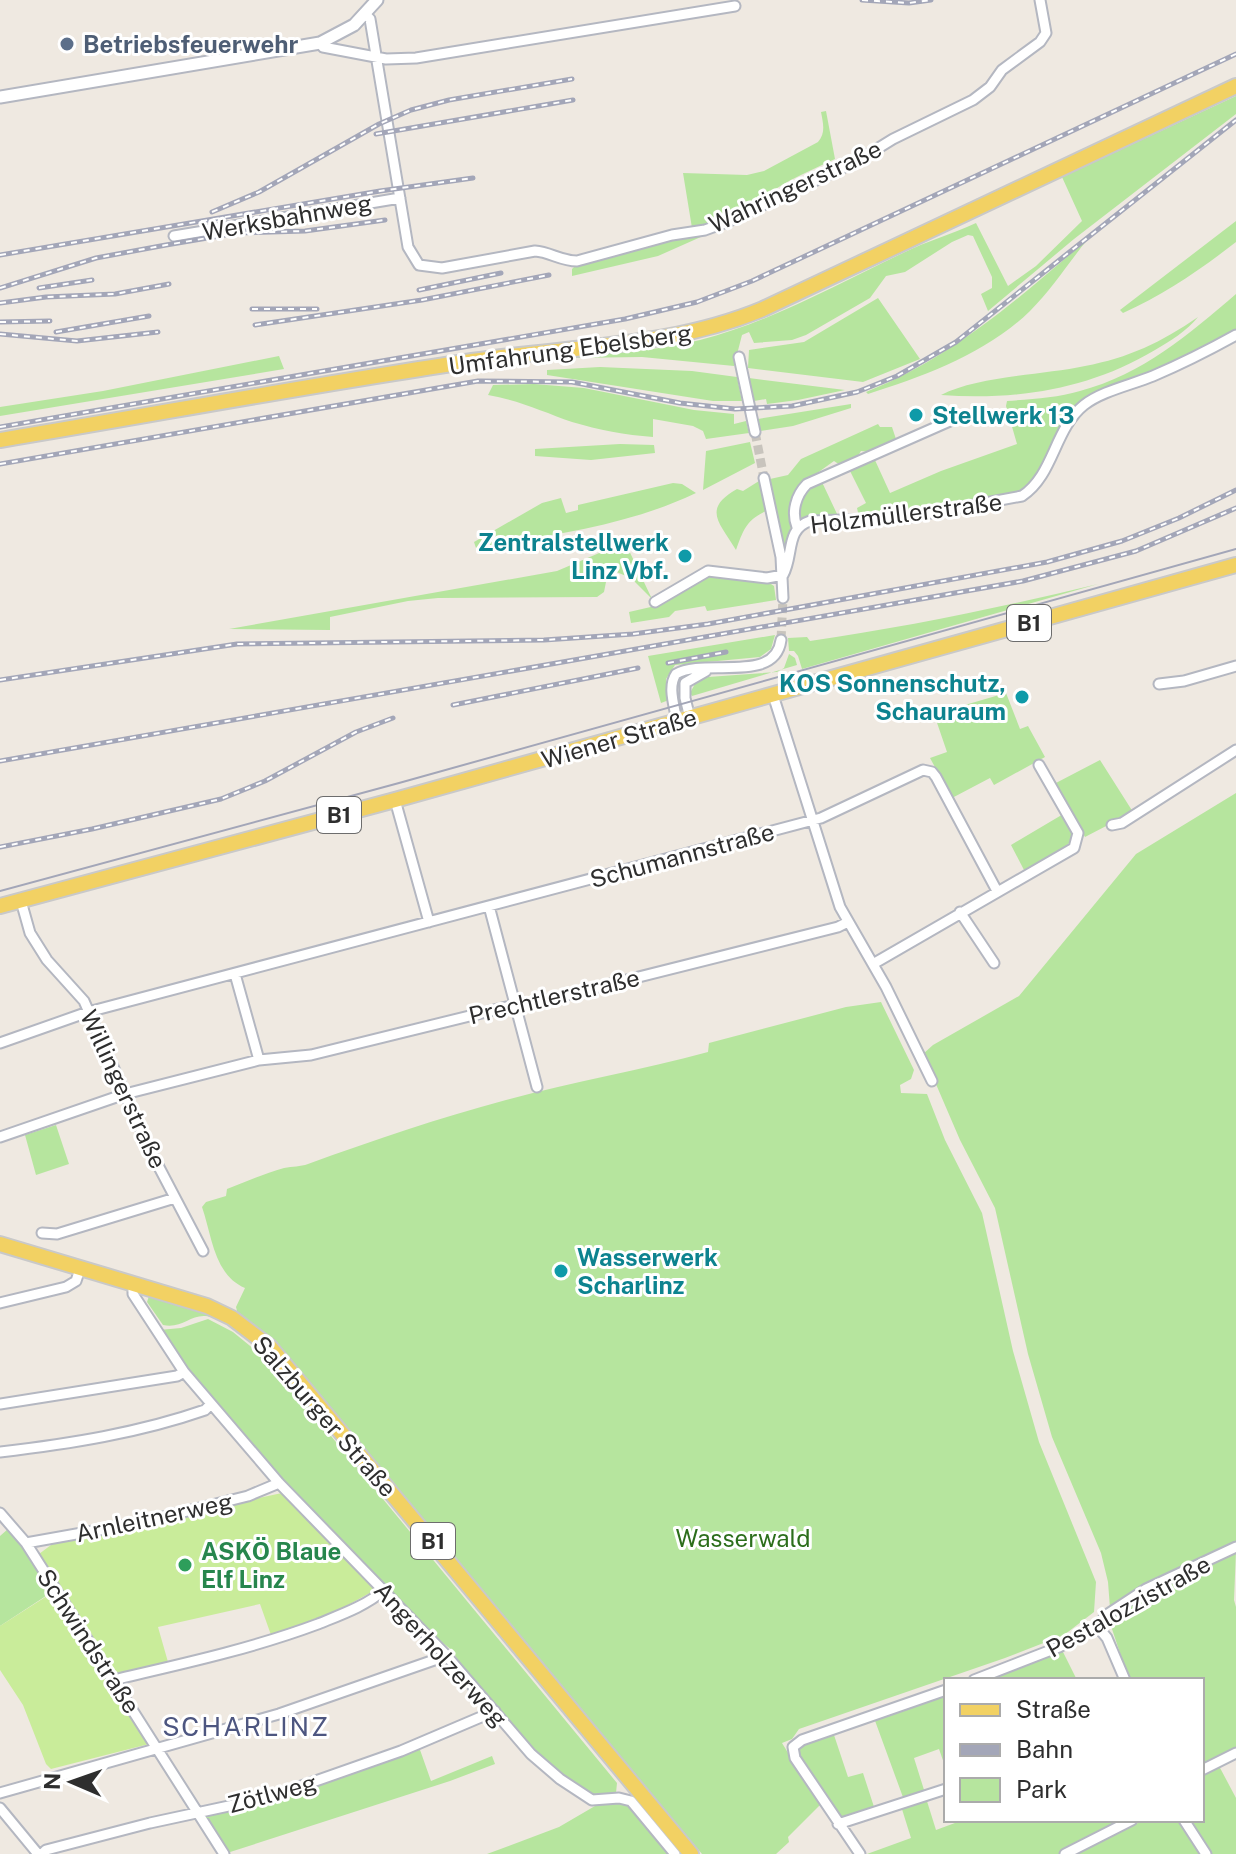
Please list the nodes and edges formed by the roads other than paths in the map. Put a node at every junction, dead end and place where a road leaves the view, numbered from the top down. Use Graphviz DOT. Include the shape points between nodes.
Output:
graph roads {
  1 [pos="377,0"];
  2 [pos="1040,0"];
  3 [pos="735,6"];
  4 [pos="365,14"];
  5 [pos="320,43"];
  6 [pos="377,57"];
  7 [pos="1236,86"];
  8 [pos="0,97"];
  9 [pos="400,198"];
  10 [pos="174,236"];
  11 [pos="1236,335"];
  12 [pos="739,357"];
  13 [pos="959,417"];
  14 [pos="755,432"];
  15 [pos="0,440"];
  16 [pos="764,478"];
  17 [pos="797,527"];
  18 [pos="1236,565"];
  19 [pos="783,575"];
  20 [pos="783,598"];
  21 [pos="655,602"];
  22 [pos="781,640"];
  23 [pos="1236,666"];
  24 [pos="1159,684"];
  25 [pos="773,695"];
  26 [pos="684,720"];
  27 [pos="1236,750"];
  28 [pos="1039,765"];
  29 [pos="395,800"];
  30 [pos="811,820"];
  31 [pos="1112,825"];
  32 [pos="997,891"];
  33 [pos="21,901"];
  34 [pos="0,906"];
  35 [pos="489,906"];
  36 [pos="960,912"];
  37 [pos="429,922"];
  38 [pos="848,922"];
  39 [pos="994,963"];
  40 [pos="873,964"];
  41 [pos="235,974"];
  42 [pos="515,1006"];
  43 [pos="88,1012"];
  44 [pos="0,1043"];
  45 [pos="259,1060"];
  46 [pos="932,1081"];
  47 [pos="537,1087"];
  48 [pos="125,1094"];
  49 [pos="0,1137"];
  50 [pos="175,1198"];
  51 [pos="42,1233"];
  52 [pos="0,1244"];
  53 [pos="203,1251"];
  54 [pos="80,1269"];
  55 [pos="133,1283"];
  56 [pos="0,1303"];
  57 [pos="184,1372"];
  58 [pos="0,1404"];
  59 [pos="211,1404"];
  60 [pos="0,1452"];
  61 [pos="279,1483"];
  62 [pos="0,1513"];
  63 [pos="26,1543"];
  64 [pos="1236,1547"];
  65 [pos="384,1590"];
  66 [pos="1097,1626"];
  67 [pos="445,1654"];
  68 [pos="979,1678"];
  69 [pos="1124,1678"];
  70 [pos="113,1680"];
  71 [pos="944,1691"];
  72 [pos="495,1711"];
  73 [pos="157,1749"];
  74 [pos="1236,1753"];
  75 [pos="1204,1769"];
  76 [pos="944,1790"];
  77 [pos="0,1793"];
  78 [pos="0,1808"];
  79 [pos="198,1813"];
  80 [pos="1128,1822"];
  81 [pos="1185,1822"];
  82 [pos="838,1824"];
  83 [pos="40,1854"];
  84 [pos="224,1854"];
  85 [pos="675,1854"];
  86 [pos="691,1854"];
  87 [pos="860,1854"];
  88 [pos="1065,1854"];
  89 [pos="1206,1854"];
  1 -- 4 [label="street"];
  2 -- 9 [label="street, Wahringerstraße" via="1046,33 1040,42 973,100 859,160 705,230 577,261 535,251 426,267 411,255"];
  3 -- 6 [label="street" via="439,55"];
  4 -- 5 [label="street" via="345,32"];
  4 -- 6 [label="street, Wahringerstraße"];
  5 -- 6 [label="street"];
  5 -- 8 [label="street"];
  6 -- 9 [label="street, Wahringerstraße"];
  7 -- 15 [label="main road, Umfahrung Ebelsberg" via="714,328 664,339 479,360"];
  9 -- 10 [label="street, Werksbahnweg"];
  11 -- 17 [label="street, Holzmüllerstraße" via="1085,404 1067,426 1042,477 1022,496 904,518 819,520"];
  12 -- 14 [label="street"];
  13 -- 17 [label="street, Holzmüllerstraße" via="807,484 796,499"];
  16 -- 19 [label="street"];
  17 -- 19 [label="street, Holzmüllerstraße"];
  18 -- 25 [label="main road, Wiener Straße / B1"];
  19 -- 20 [label="street"];
  19 -- 21 [label="street" via="708,571"];
  22 -- 26 [label="street" via="779,651 766,663 681,671 673,677"];
  23 -- 24 [label="street"];
  25 -- 26 [label="main road, Wiener Straße / B1"];
  25 -- 30 [label="street"];
  26 -- 29 [label="main road, Wiener Straße / B1"];
  27 -- 31 [label="street"];
  28 -- 32 [label="street" via="1075,825 1076,844"];
  29 -- 33 [label="main road, Wiener Straße / B1"];
  29 -- 37 [label="street"];
  30 -- 32 [label="street, Schumannstraße" via="928,770"];
  30 -- 35 [label="street, Schumannstraße"];
  30 -- 38 [label="street"];
  32 -- 36 [label="street"];
  33 -- 34 [label="main road, Wiener Straße / B1"];
  33 -- 43 [label="street, Willingerstraße" via="30,933"];
  35 -- 37 [label="street, Schumannstraße"];
  35 -- 42 [label="street"];
  36 -- 39 [label="street"];
  36 -- 40 [label="street"];
  37 -- 41 [label="street, Schumannstraße"];
  38 -- 40 [label="street"];
  38 -- 42 [label="street, Prechtlerstraße"];
  40 -- 46 [label="street"];
  41 -- 43 [label="street, Schumannstraße"];
  41 -- 45 [label="street"];
  42 -- 45 [label="street, Prechtlerstraße" via="311,1055"];
  42 -- 47 [label="street"];
  43 -- 44 [label="street, Schumannstraße"];
  43 -- 48 [label="street, Willingerstraße"];
  45 -- 48 [label="street, Prechtlerstraße"];
  48 -- 49 [label="street, Prechtlerstraße"];
  48 -- 50 [label="street, Willingerstraße"];
  50 -- 51 [label="street, Willingerstraße" via="57,1234"];
  50 -- 53 [label="street, Willingerstraße"];
  52 -- 54 [label="main road, Salzburger Straße / B1"];
  54 -- 55 [label="main road, Salzburger Straße / B1"];
  54 -- 56 [label="street" via="71,1285"];
  55 -- 57 [label="street, Angerholzerweg" via="133,1294"];
  55 -- 86 [label="main road, Salzburger Straße / B1" via="219,1312 270,1347"];
  57 -- 58 [label="street"];
  57 -- 59 [label="street, Angerholzerweg"];
  59 -- 60 [label="street" via="151,1427"];
  59 -- 61 [label="street, Angerholzerweg"];
  61 -- 63 [label="street, Arnleitnerweg" via="248,1496 141,1522"];
  61 -- 65 [label="street, Angerholzerweg"];
  62 -- 63 [label="street, Schwindstraße"];
  63 -- 70 [label="street, Schwindstraße"];
  64 -- 66 [label="street, Pestalozzistraße" via="1146,1589"];
  65 -- 67 [label="street, Angerholzerweg"];
  65 -- 70 [label="street" via="334,1617 268,1641"];
  66 -- 68 [label="street, Pestalozzistraße"];
  66 -- 69 [label="street"];
  67 -- 72 [label="street, Angerholzerweg"];
  67 -- 73 [label="street" via="346,1692"];
  70 -- 73 [label="street, Schwindstraße"];
  71 -- 82 [label="street" via="793,1747"];
  72 -- 79 [label="street, Zötlweg" via="296,1789"];
  72 -- 85 [label="street, Angerholzerweg" via="531,1754 582,1795 598,1801 626,1799"];
  73 -- 77 [label="street"];
  73 -- 79 [label="street, Schwindstraße"];
  74 -- 75 [label="street"];
  76 -- 82 [label="street"];
  78 -- 83 [label="street"];
  79 -- 83 [label="street, Zötlweg"];
  79 -- 84 [label="street, Schwindstraße"];
  80 -- 88 [label="street"];
  81 -- 89 [label="street"];
  82 -- 87 [label="street"];
}
